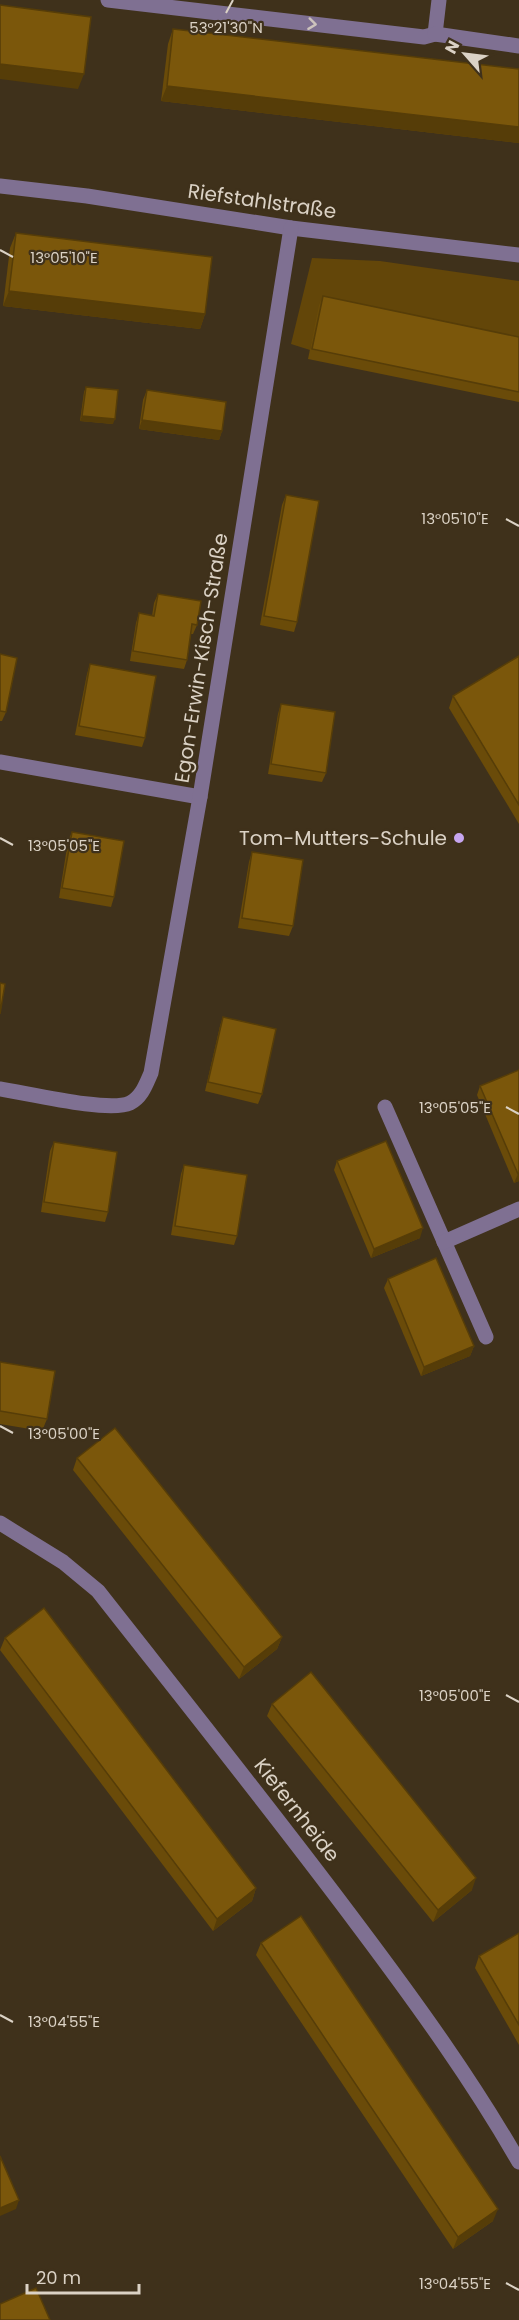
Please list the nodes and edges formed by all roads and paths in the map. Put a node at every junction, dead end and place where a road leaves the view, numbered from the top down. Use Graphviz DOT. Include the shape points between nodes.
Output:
graph roads {
  1 [pos="108,0"];
  2 [pos="439,0"];
  3 [pos="435,34"];
  4 [pos="519,46"];
  5 [pos="0,186"];
  6 [pos="291,228"];
  7 [pos="519,255"];
  8 [pos="0,762"];
  9 [pos="200,797"];
  10 [pos="0,1089"];
  11 [pos="385,1107"];
  12 [pos="519,1209"];
  13 [pos="444,1242"];
  14 [pos="486,1336"];
  15 [pos="0,1523"];
  16 [pos="519,2162"];
  1 -- 3 [label="street, one-way" via="424,37"];
  2 -- 3 [label="street"];
  3 -- 4 [label="street"];
  5 -- 6 [label="street, Riefstahlstraße"];
  6 -- 7 [label="street, Riefstahlstraße"];
  6 -- 9 [label="street, Egon-Erwin-Kisch-Straße"];
  8 -- 9 [label="street"];
  9 -- 10 [label="street, Egon-Erwin-Kisch-Straße" via="151,1073 143,1093 130,1103 111,1107"];
  11 -- 13 [label="street"];
  12 -- 13 [label="street"];
  13 -- 14 [label="street"];
  15 -- 16 [label="street, Kiefernheide" via="63,1562 98,1591 321,1875 430,2022"];
}
